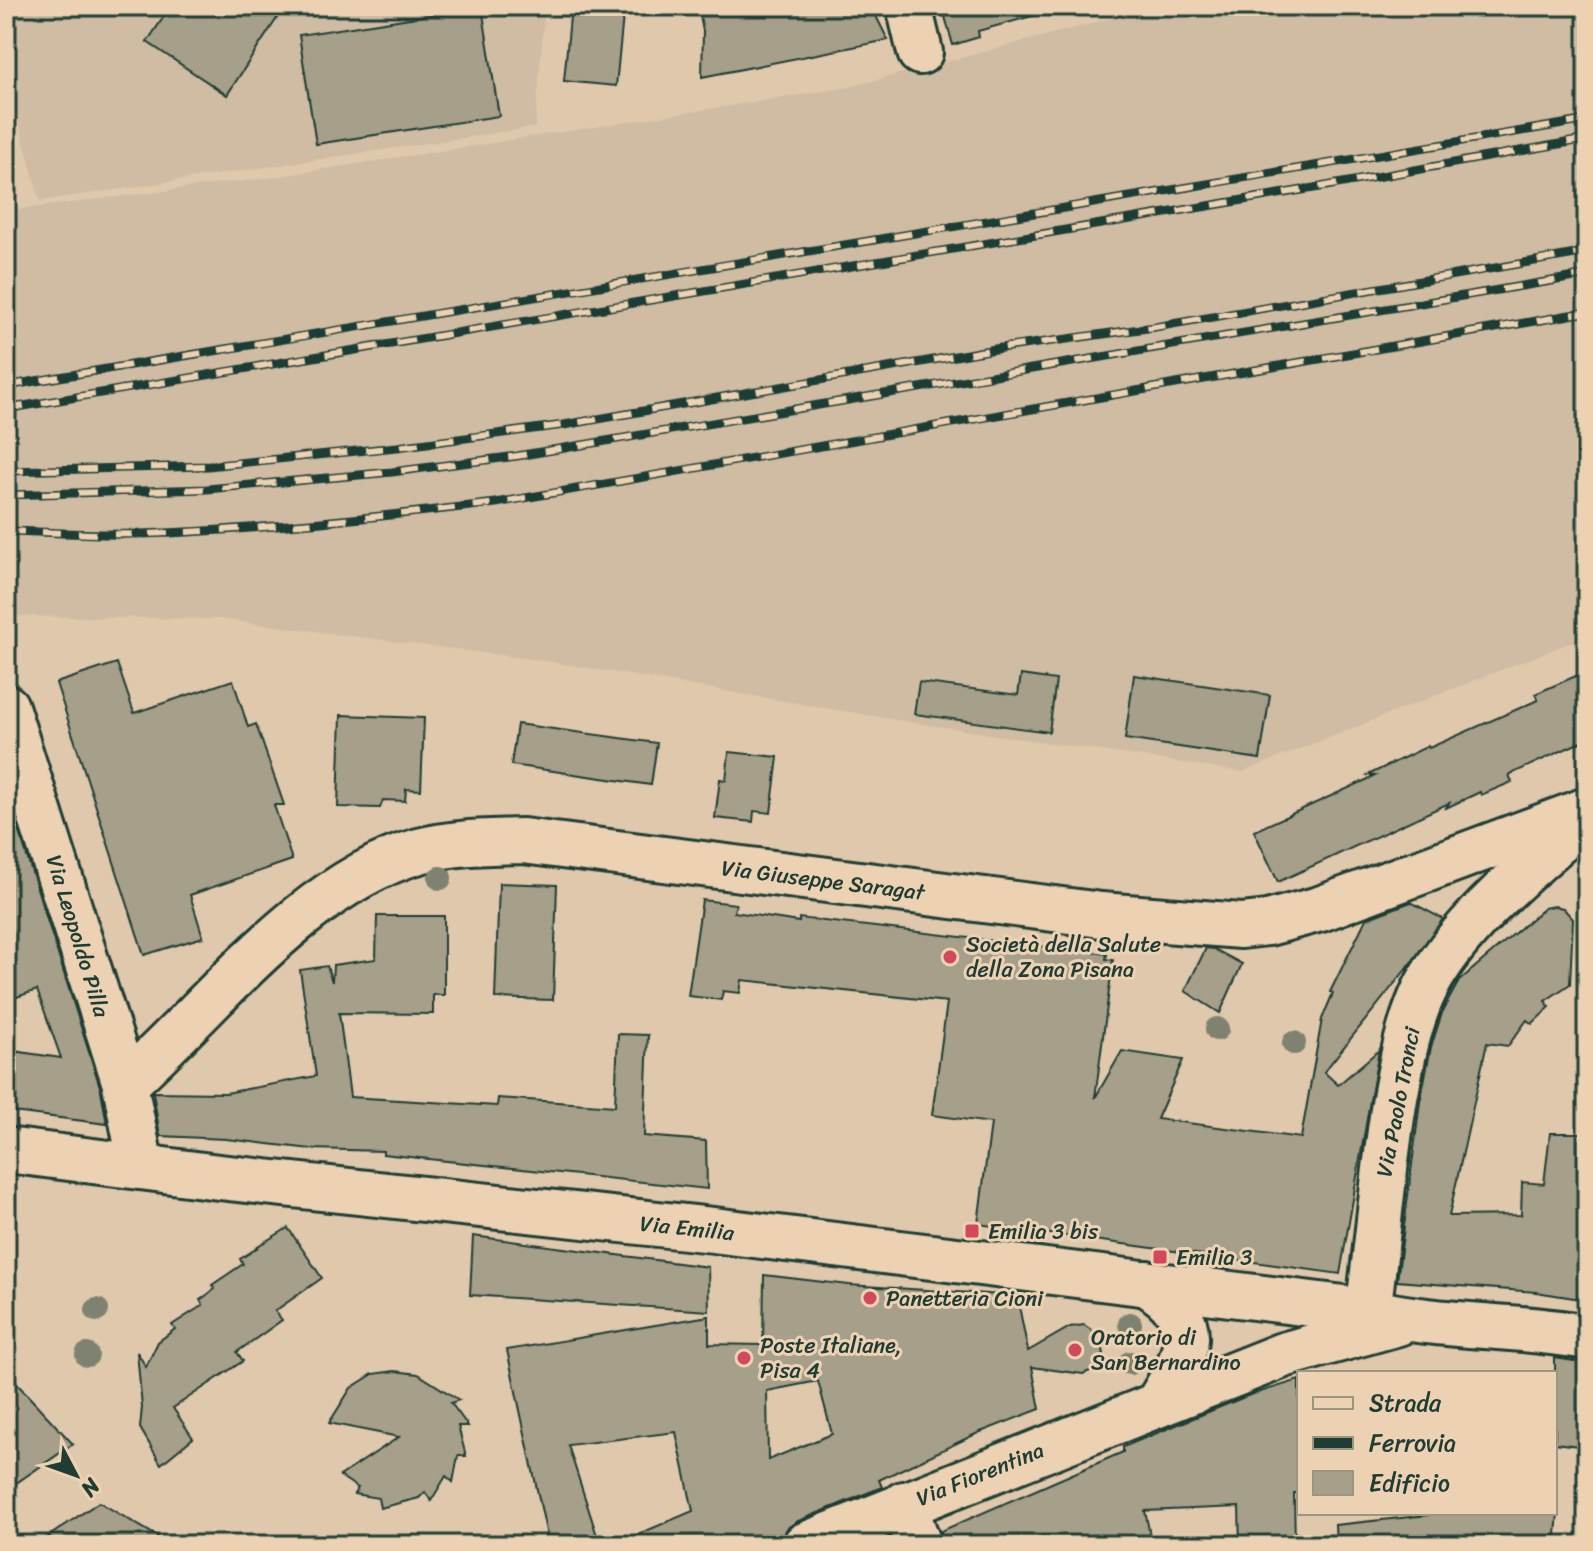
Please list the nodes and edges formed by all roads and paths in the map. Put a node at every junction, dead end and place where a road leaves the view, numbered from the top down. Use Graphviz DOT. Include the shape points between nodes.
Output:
graph roads {
  1 [pos="909,6"];
  2 [pos="920,52"];
  3 [pos="6,707"];
  4 [pos="1587,813"];
  5 [pos="125,1084"];
  6 [pos="6,1150"];
  7 [pos="141,1167"];
  8 [pos="1146,1283"];
  9 [pos="1388,1316"];
  10 [pos="1587,1337"];
  11 [pos="1157,1405"];
  12 [pos="904,1504"];
  13 [pos="805,1545"];
  14 [pos="919,1545"];
  1 -- 2 [label="street"];
  3 -- 5 [label="street, Via Leopoldo Pilla"];
  4 -- 5 [label="street, Via Giuseppe Saragat" via="1320,909 1241,926 1101,915 523,841 448,845 399,858 321,900"];
  4 -- 9 [label="street, Via Paolo Tronci" via="1478,919 1440,966 1417,1007 1384,1162"];
  5 -- 7 [label="street, Via Leopoldo Pilla"];
  6 -- 7 [label="street, Via Emilia"];
  7 -- 8 [label="street, Via Emilia"];
  8 -- 9 [label="street, Via Emilia"];
  8 -- 11 [label="street" via="1174,1303 1186,1336 1180,1367"];
  9 -- 10 [label="street"];
  9 -- 11 [label="street, Via Fiorentina"];
  11 -- 12 [label="street, Via Fiorentina"];
  12 -- 13 [label="street, Via Fiorentina"];
  12 -- 14 [label="street"];
}
